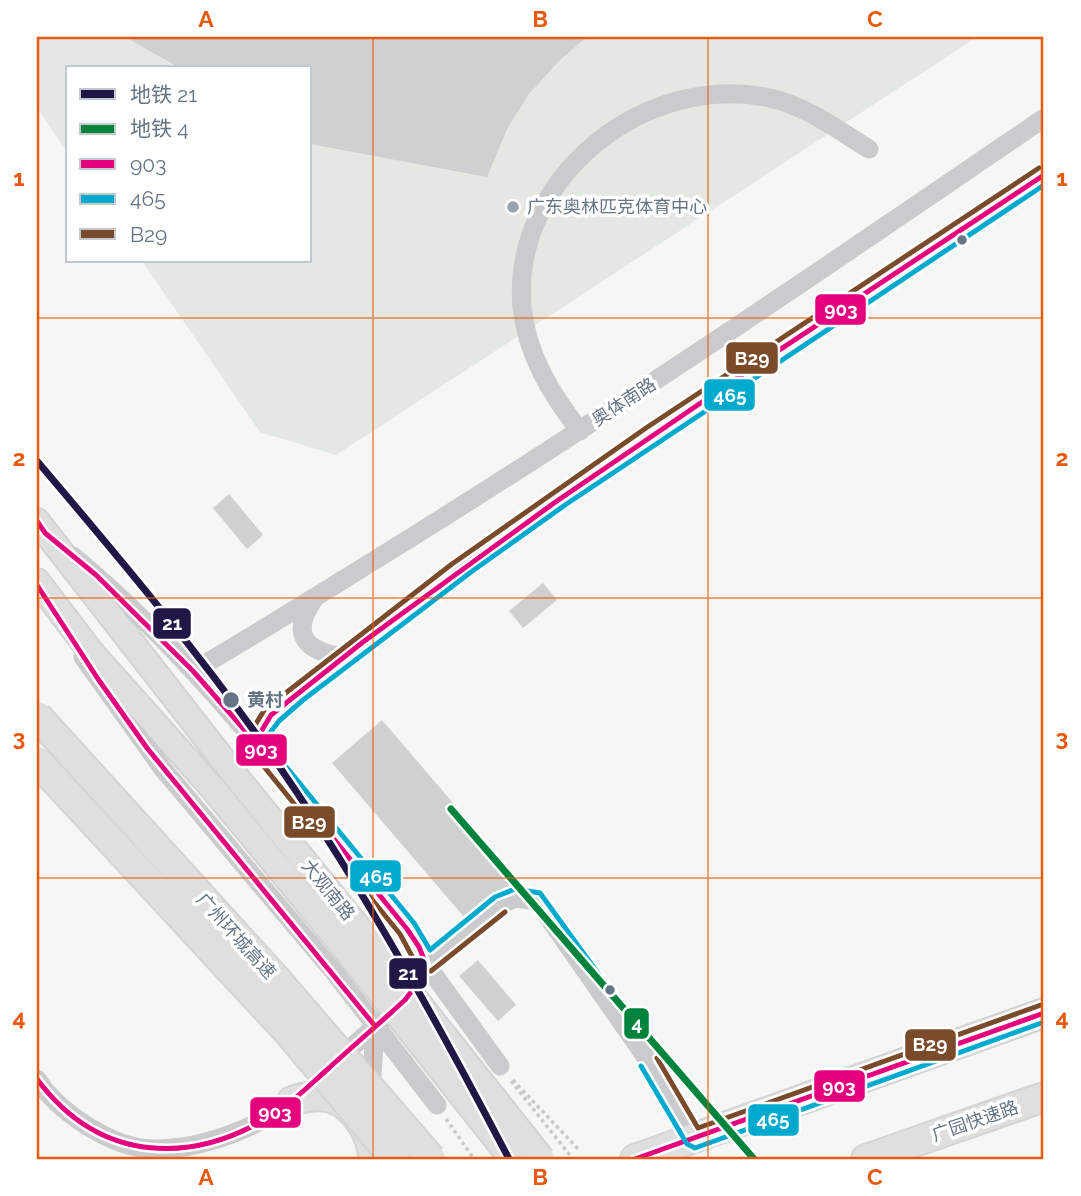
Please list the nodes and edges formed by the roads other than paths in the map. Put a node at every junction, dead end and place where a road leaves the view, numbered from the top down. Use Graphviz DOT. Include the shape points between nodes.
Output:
graph roads {
  1 [pos="1044,118"];
  2 [pos="869,149"];
  3 [pos="1044,175"];
  4 [pos="580,431"];
  5 [pos="41,527"];
  6 [pos="37,583"];
  7 [pos="314,598"];
  8 [pos="345,657"];
  9 [pos="193,671"];
  10 [pos="37,700"];
  11 [pos="37,716"];
  12 [pos="255,742"];
  13 [pos="37,761"];
  14 [pos="37,777"];
  15 [pos="356,944"];
  16 [pos="426,964"];
  17 [pos="275,978"];
  18 [pos="1044,1013"];
  19 [pos="375,1026"];
  20 [pos="499,1066"];
  21 [pos="37,1079"];
  22 [pos="1044,1097"];
  23 [pos="292,1101"];
  24 [pos="437,1105"];
  25 [pos="367,1136"];
  26 [pos="694,1139"];
  27 [pos="395,1159"];
  28 [pos="431,1159"];
  29 [pos="512,1159"];
  30 [pos="542,1159"];
  31 [pos="635,1159"];
  32 [pos="866,1159"];
  1 -- 4 [label="street, 奥体南路"];
  2 -- 4 [label="street" via="816,116 771,98 732,94 695,96 657,106 617,127 585,152 557,183 538,215 528,245 522,307 538,368"];
  3 -- 8 [label="street" via="560,498"];
  4 -- 7 [label="street, 奥体南路"];
  5 -- 9 [label="street"];
  5 -- 15 [label="main road, 大观南路" via="230,769"];
  6 -- 15 [label="main road, 大观南路" via="91,652"];
  6 -- 19 [label="street" via="70,639 163,769"];
  7 -- 8 [label="street" via="303,615 300,630 305,640 317,649"];
  7 -- 9 [label="street, 奥体南路"];
  8 -- 12 [label="street" via="271,715"];
  9 -- 12 [label="street"];
  10 -- 17 [label="highway, bridge"];
  11 -- 17 [label="highway, 广州环城高速, bridge"];
  12 -- 16 [label="street" via="407,929"];
  13 -- 25 [label="highway, 广州环城高速, bridge" via="289,1033"];
  14 -- 25 [label="highway, bridge" via="280,1026"];
  15 -- 29 [label="main road, 大观南路, bridge"];
  15 -- 30 [label="main road, 大观南路, bridge"];
  16 -- 19 [label="street" via="405,1000"];
  16 -- 20 [label="street"];
  16 -- 26 [label="street" via="499,905 516,898 537,901 661,1079"];
  17 -- 28 [label="highway, 广州环城高速, bridge"];
  18 -- 26 [label="highway"];
  19 -- 23 [label="street"];
  19 -- 24 [label="street"];
  19 -- 25 [label="street"];
  21 -- 23 [label="street" via="61,1108 85,1124 116,1141 150,1149 177,1147 248,1128"];
  22 -- 32 [label="highway, 广园快速路"];
  23 -- 25 [label="highway" via="308,1096 334,1098 351,1111"];
  25 -- 27 [label="highway, 广州环城高速, bridge"];
  26 -- 31 [label="highway"];
}
